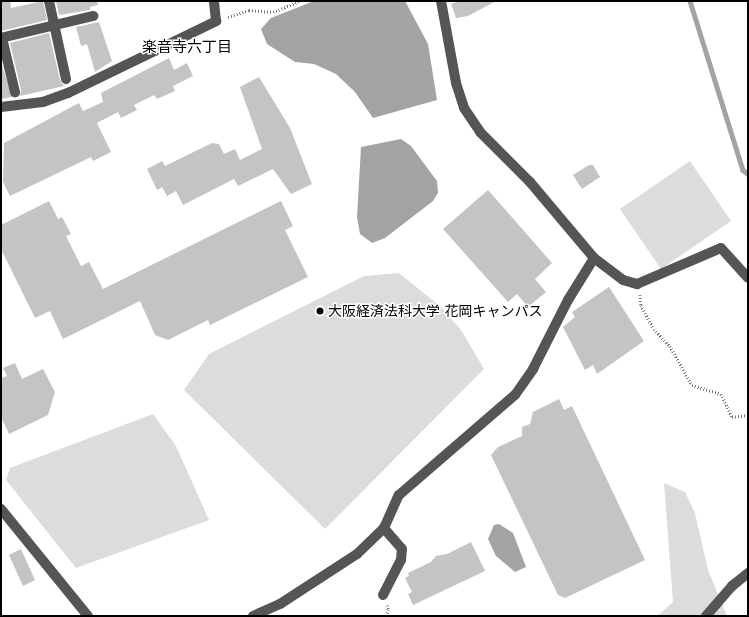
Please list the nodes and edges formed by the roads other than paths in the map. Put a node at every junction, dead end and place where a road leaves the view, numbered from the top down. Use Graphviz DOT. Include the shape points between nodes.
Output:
graph roads {
  1 [pos="49,1"];
  2 [pos="214,1"];
  3 [pos="441,1"];
  4 [pos="93,16"];
  5 [pos="55,25"];
  6 [pos="2,38"];
  7 [pos="66,78"];
  8 [pos="15,92"];
  9 [pos="1,107"];
  10 [pos="594,258"];
  11 [pos="748,278"];
  12 [pos="1,509"];
  13 [pos="384,528"];
  14 [pos="748,573"];
  15 [pos="382,595"];
  16 [pos="706,615"];
  17 [pos="88,616"];
  18 [pos="253,616"];
  1 -- 5 [label="street"];
  2 -- 9 [label="street" via="216,21 68,93 43,102"];
  3 -- 10 [label="street" via="456,83 464,108 480,132 530,182"];
  4 -- 5 [label="street"];
  5 -- 6 [label="street"];
  5 -- 7 [label="street"];
  6 -- 8 [label="street"];
  10 -- 11 [label="street" via="623,280 638,284 721,248"];
  10 -- 13 [label="street" via="568,300 533,369 515,395 399,495"];
  12 -- 17 [label="street"];
  13 -- 15 [label="street" via="402,549 401,560"];
  13 -- 18 [label="street" via="357,554 280,604"];
  14 -- 16 [label="street" via="732,586"];
}
